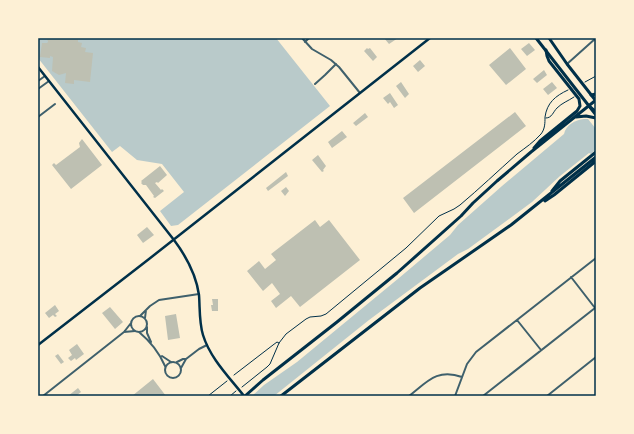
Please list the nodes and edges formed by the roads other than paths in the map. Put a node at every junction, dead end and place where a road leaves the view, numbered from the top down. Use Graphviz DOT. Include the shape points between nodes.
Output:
graph roads {
  1 [pos="302,38"];
  2 [pos="309,38"];
  3 [pos="430,38"];
  4 [pos="536,38"];
  5 [pos="548,38"];
  6 [pos="596,38"];
  7 [pos="305,42"];
  8 [pos="546,50"];
  9 [pos="336,64"];
  10 [pos="567,64"];
  11 [pos="38,67"];
  12 [pos="45,76"];
  13 [pos="38,81"];
  14 [pos="49,81"];
  15 [pos="314,84"];
  16 [pos="38,89"];
  17 [pos="360,93"];
  18 [pos="596,94"];
  19 [pos="591,95"];
  20 [pos="596,101"];
  21 [pos="54,104"];
  22 [pos="589,106"];
  23 [pos="596,113"];
  24 [pos="38,117"];
  25 [pos="573,118"];
  26 [pos="596,118"];
  27 [pos="531,152"];
  28 [pos="596,152"];
  29 [pos="596,157"];
  30 [pos="596,161"];
  31 [pos="550,194"];
  32 [pos="537,206"];
  33 [pos="174,240"];
  34 [pos="596,258"];
  35 [pos="571,277"];
  36 [pos="199,294"];
  37 [pos="596,308"];
  38 [pos="146,310"];
  39 [pos="140,316"];
  40 [pos="144,318"];
  41 [pos="517,320"];
  42 [pos="131,323"];
  43 [pos="147,325"];
  44 [pos="135,331"];
  45 [pos="124,332"];
  46 [pos="139,332"];
  47 [pos="151,343"];
  48 [pos="38,345"];
  49 [pos="207,345"];
  50 [pos="541,351"];
  51 [pos="161,356"];
  52 [pos="596,357"];
  53 [pos="186,359"];
  54 [pos="171,362"];
  55 [pos="177,363"];
  56 [pos="165,366"];
  57 [pos="181,368"];
  58 [pos="462,377"];
  59 [pos="43,396"];
  60 [pos="244,396"];
  61 [pos="281,396"];
  62 [pos="409,396"];
  63 [pos="455,396"];
  64 [pos="483,396"];
  65 [pos="547,396"];
  1 -- 7 [label="street"];
  2 -- 7 [label="street"];
  3 -- 17 [label="main road"];
  4 -- 8 [label="main road"];
  5 -- 10 [label="main road"];
  6 -- 10 [label="street"];
  7 -- 9 [label="street"];
  8 -- 22 [label="main road"];
  8 -- 27 [label="main road" via="549,61 579,99 580,106"];
  9 -- 15 [label="street"];
  9 -- 17 [label="street"];
  10 -- 19 [label="main road"];
  11 -- 12 [label="main road"];
  12 -- 13 [label="street"];
  12 -- 14 [label="main road"];
  14 -- 16 [label="street"];
  14 -- 33 [label="main road"];
  17 -- 33 [label="main road"];
  18 -- 19 [label="main road"];
  19 -- 20 [label="main road"];
  20 -- 22 [label="main road"];
  21 -- 24 [label="street"];
  22 -- 23 [label="main road"];
  22 -- 25 [label="main road"];
  25 -- 26 [label="main road"];
  25 -- 27 [label="main road"];
  27 -- 60 [label="main road" via="397,273"];
  28 -- 31 [label="main road" via="557,184"];
  29 -- 31 [label="main road"];
  30 -- 32 [label="main road"];
  31 -- 32 [label="main road"];
  32 -- 61 [label="main road" via="420,288"];
  33 -- 36 [label="main road" via="184,253 195,277"];
  33 -- 48 [label="main road"];
  34 -- 35 [label="street"];
  35 -- 37 [label="street"];
  35 -- 41 [label="street"];
  36 -- 38 [label="street" via="161,300"];
  36 -- 49 [label="main road" via="201,325"];
  37 -- 50 [label="street"];
  38 -- 39 [label="street"];
  38 -- 40 [label="street"];
  39 -- 40 [label="street"];
  39 -- 42 [label="street" via="134,317"];
  40 -- 43 [label="street"];
  41 -- 50 [label="street"];
  41 -- 58 [label="street" via="474,354"];
  42 -- 44 [label="street"];
  42 -- 45 [label="street"];
  43 -- 46 [label="street"];
  43 -- 47 [label="street"];
  44 -- 45 [label="street"];
  44 -- 46 [label="street"];
  45 -- 59 [label="street"];
  46 -- 47 [label="street"];
  47 -- 51 [label="street"];
  49 -- 53 [label="street"];
  49 -- 60 [label="main road"];
  50 -- 64 [label="street"];
  51 -- 54 [label="street"];
  51 -- 56 [label="street"];
  52 -- 65 [label="street"];
  53 -- 55 [label="street"];
  53 -- 57 [label="street"];
  54 -- 55 [label="street"];
  54 -- 56 [label="street"];
  55 -- 57 [label="street"];
  56 -- 57 [label="street" via="166,375 172,378 180,374"];
  58 -- 62 [label="street" via="440,375"];
  58 -- 63 [label="street"];
}
